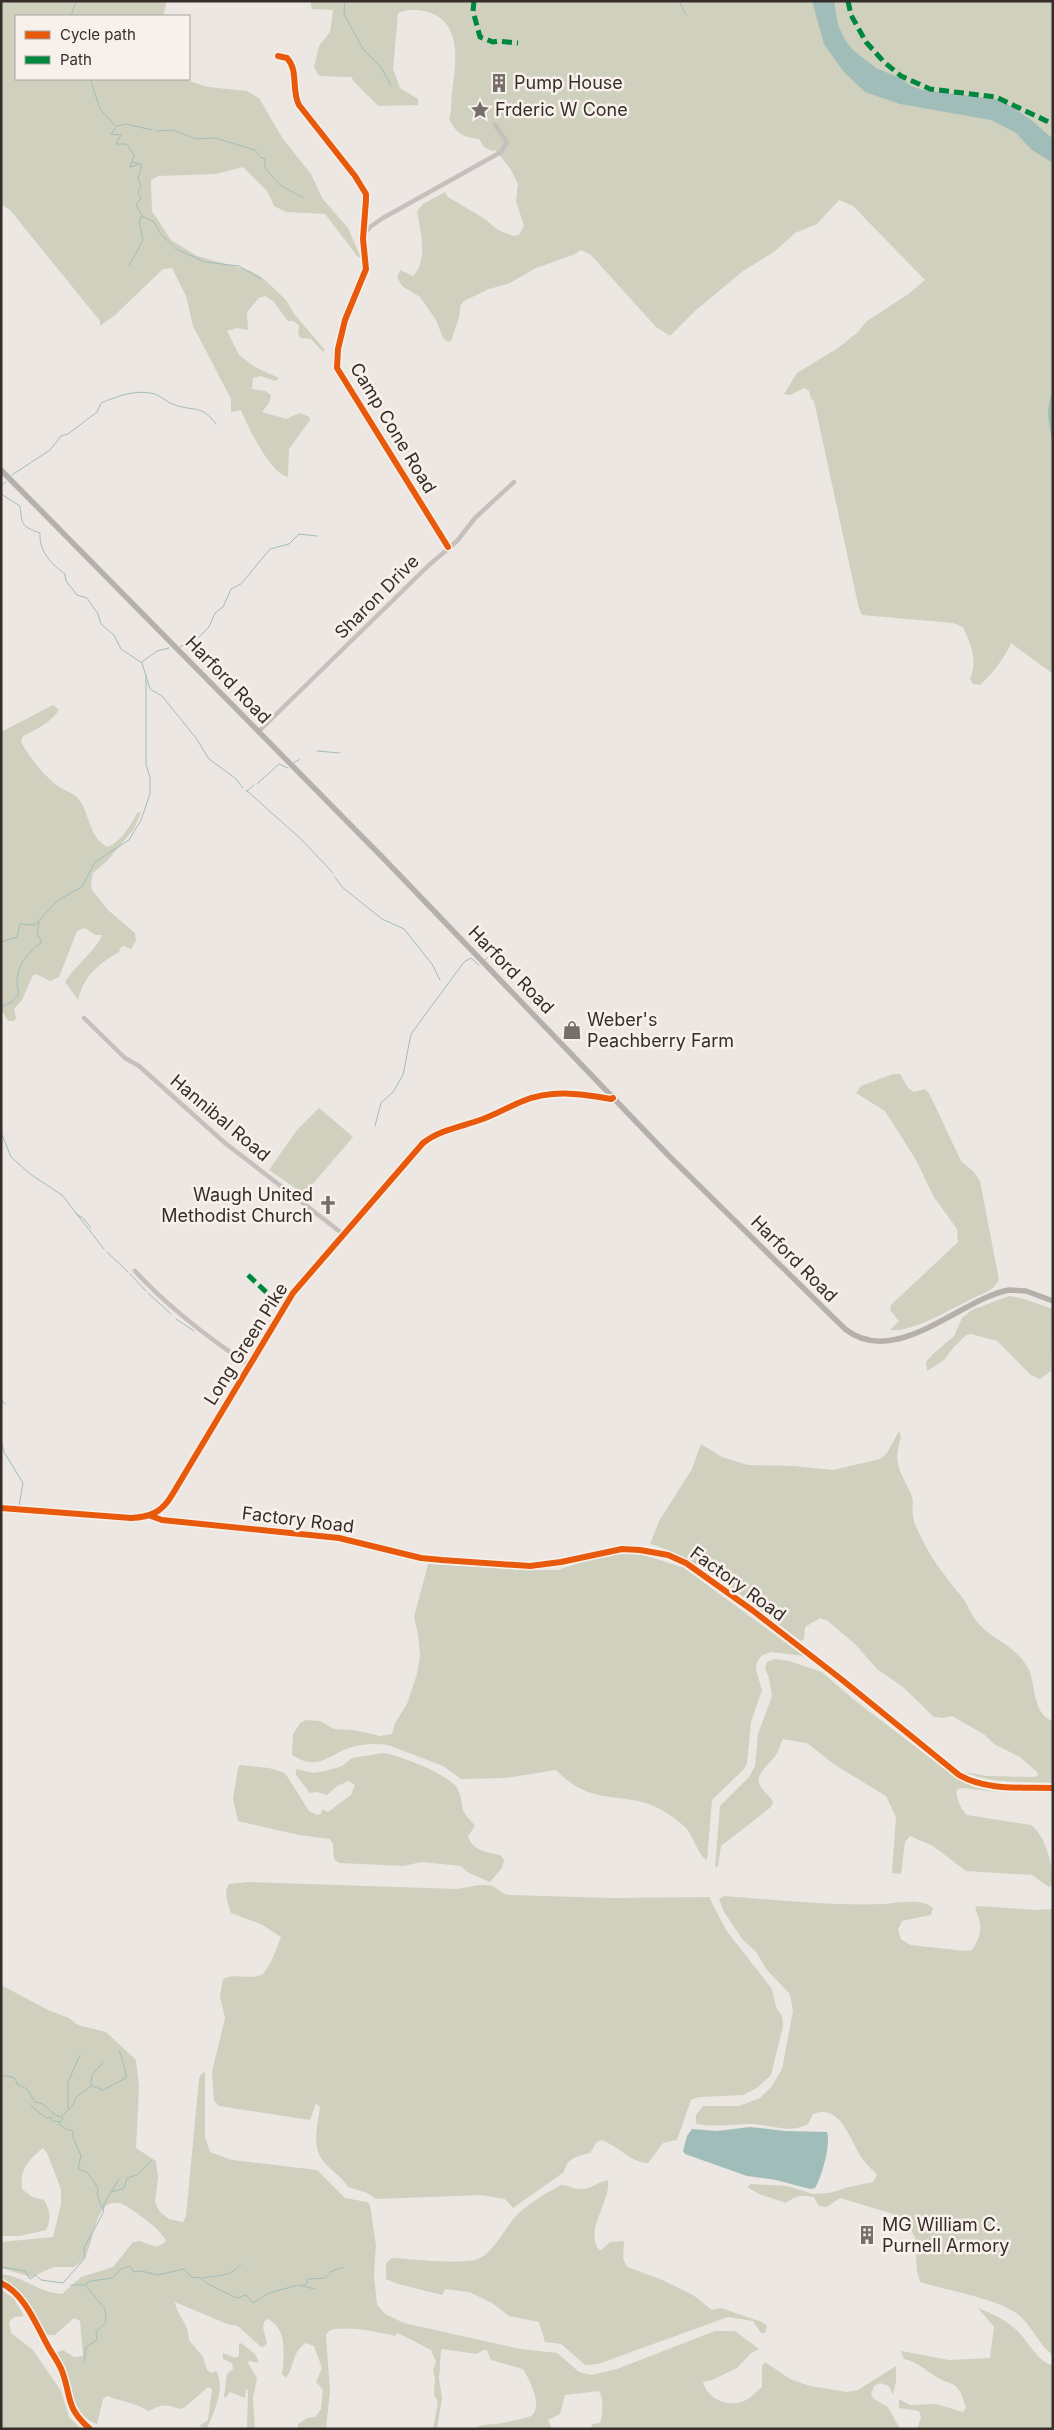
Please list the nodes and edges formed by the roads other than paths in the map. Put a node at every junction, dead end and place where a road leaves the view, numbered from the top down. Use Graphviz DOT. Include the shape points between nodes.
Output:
graph roads {
  1 [pos="278,56"];
  2 [pos="495,125"];
  3 [pos="364,236"];
  4 [pos="1,470"];
  5 [pos="514,482"];
  6 [pos="448,547"];
  7 [pos="258,732"];
  8 [pos="84,1018"];
  9 [pos="613,1098"];
  10 [pos="343,1234"];
  11 [pos="135,1270"];
  12 [pos="1053,1301"];
  13 [pos="249,1364"];
  14 [pos="1,1508"];
  15 [pos="151,1516"];
  16 [pos="1053,1788"];
  17 [pos="1,2283"];
  18 [pos="90,2429"];
  1 -- 3 [label="street, Camp Cone Road" via="286,58 292,67 294,96 299,105 366,194"];
  2 -- 3 [label="street" via="507,142 501,152 382,218"];
  3 -- 6 [label="street, Camp Cone Road" via="366,270 345,320 337,368"];
  4 -- 7 [label="main road, Harford Road"];
  5 -- 6 [label="street, Sharon Drive"];
  6 -- 7 [label="street, Sharon Drive"];
  7 -- 9 [label="main road, Harford Road"];
  8 -- 10 [label="street, Hannibal Road" via="125,1058 139,1066 225,1144"];
  9 -- 10 [label="street, Long Green Pike" via="573,1093 544,1095 437,1134 419,1147"];
  9 -- 12 [label="main road, Harford Road" via="819,1305 856,1337 882,1340 906,1336 1009,1290 1026,1291"];
  10 -- 13 [label="street, Long Green Pike" via="293,1293"];
  11 -- 13 [label="street" via="151,1289 194,1327"];
  13 -- 15 [label="street, Long Green Pike" via="169,1500"];
  14 -- 15 [label="street" via="131,1518"];
  15 -- 16 [label="street, Factory Road" via="162,1520 339,1538 442,1560 530,1566 622,1549 668,1555 686,1563 752,1610 959,1775 989,1786"];
  17 -- 18 [label="street" via="25,2304 62,2370 70,2406"];
}
